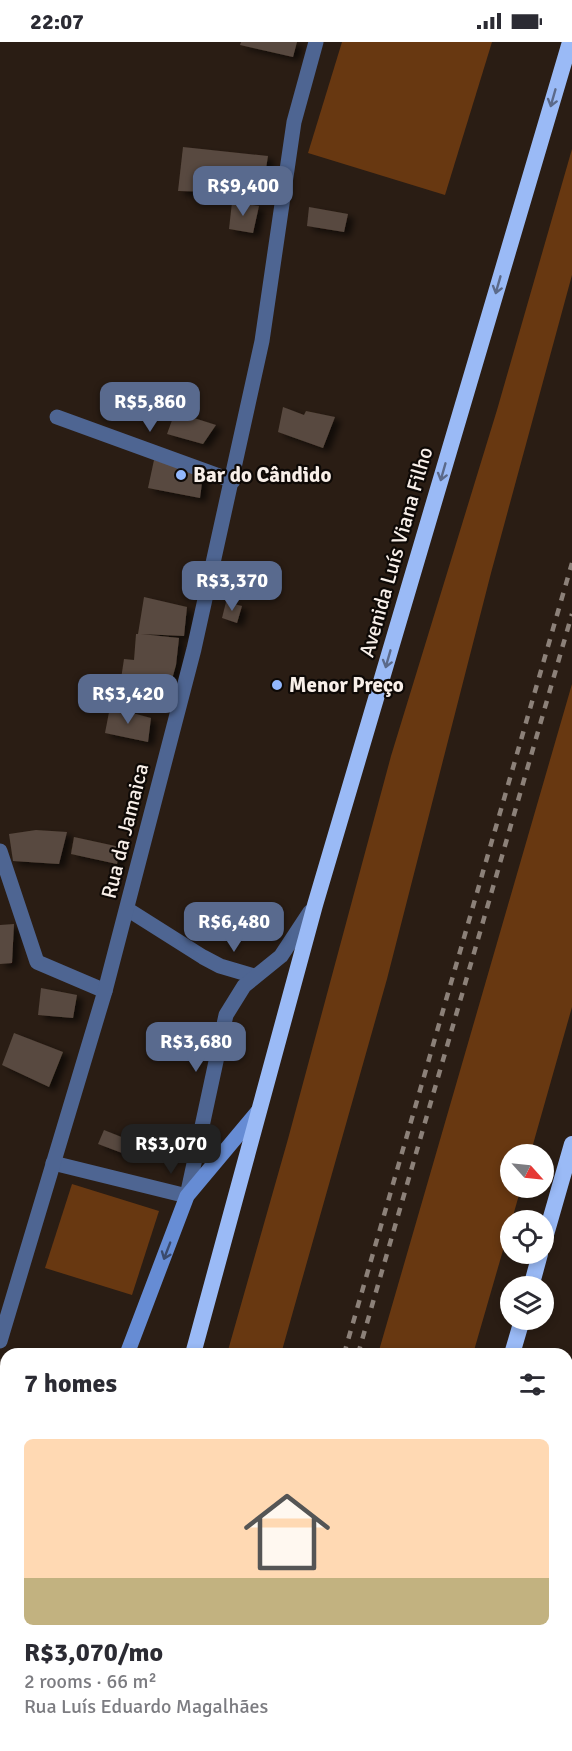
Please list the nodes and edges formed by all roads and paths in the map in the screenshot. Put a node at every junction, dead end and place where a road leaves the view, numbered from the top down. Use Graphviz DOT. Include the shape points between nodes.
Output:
graph roads {
  1 [pos="316,42"];
  2 [pos="570,42"];
  3 [pos="57,417"];
  4 [pos="232,481"];
  5 [pos="0,851"];
  6 [pos="315,905"];
  7 [pos="127,909"];
  8 [pos="254,976"];
  9 [pos="105,991"];
  10 [pos="259,1110"];
  11 [pos="572,1144"];
  12 [pos="53,1163"];
  13 [pos="188,1196"];
  14 [pos="553,1210"];
  15 [pos="519,1330"];
  16 [pos="0,1341"];
  17 [pos="129,1348"];
  18 [pos="195,1348"];
  19 [pos="514,1348"];
  1 -- 4 [label="street, Rua da Jamaica" via="294,122 262,341"];
  2 -- 6 [label="highway, Avenida Luís Viana Filho, one-way"];
  3 -- 4 [label="street"];
  4 -- 7 [label="street, Rua da Jamaica" via="194,649"];
  5 -- 9 [label="street" via="37,962"];
  6 -- 8 [label="street" via="281,956"];
  6 -- 10 [label="highway, Avenida Luís Viana Filho"];
  7 -- 8 [label="street" via="220,966"];
  7 -- 9 [label="street, Rua da Jamaica"];
  8 -- 13 [label="street" via="226,1015"];
  9 -- 12 [label="street, Rua da Jamaica"];
  10 -- 13 [label="main road"];
  10 -- 18 [label="highway, Avenida Luís Viana Filho"];
  11 -- 14 [label="highway"];
  12 -- 13 [label="street"];
  12 -- 16 [label="street, Rua da Jamaica"];
  13 -- 17 [label="main road, one-way"];
  15 -- 19 [label="highway"];
}
